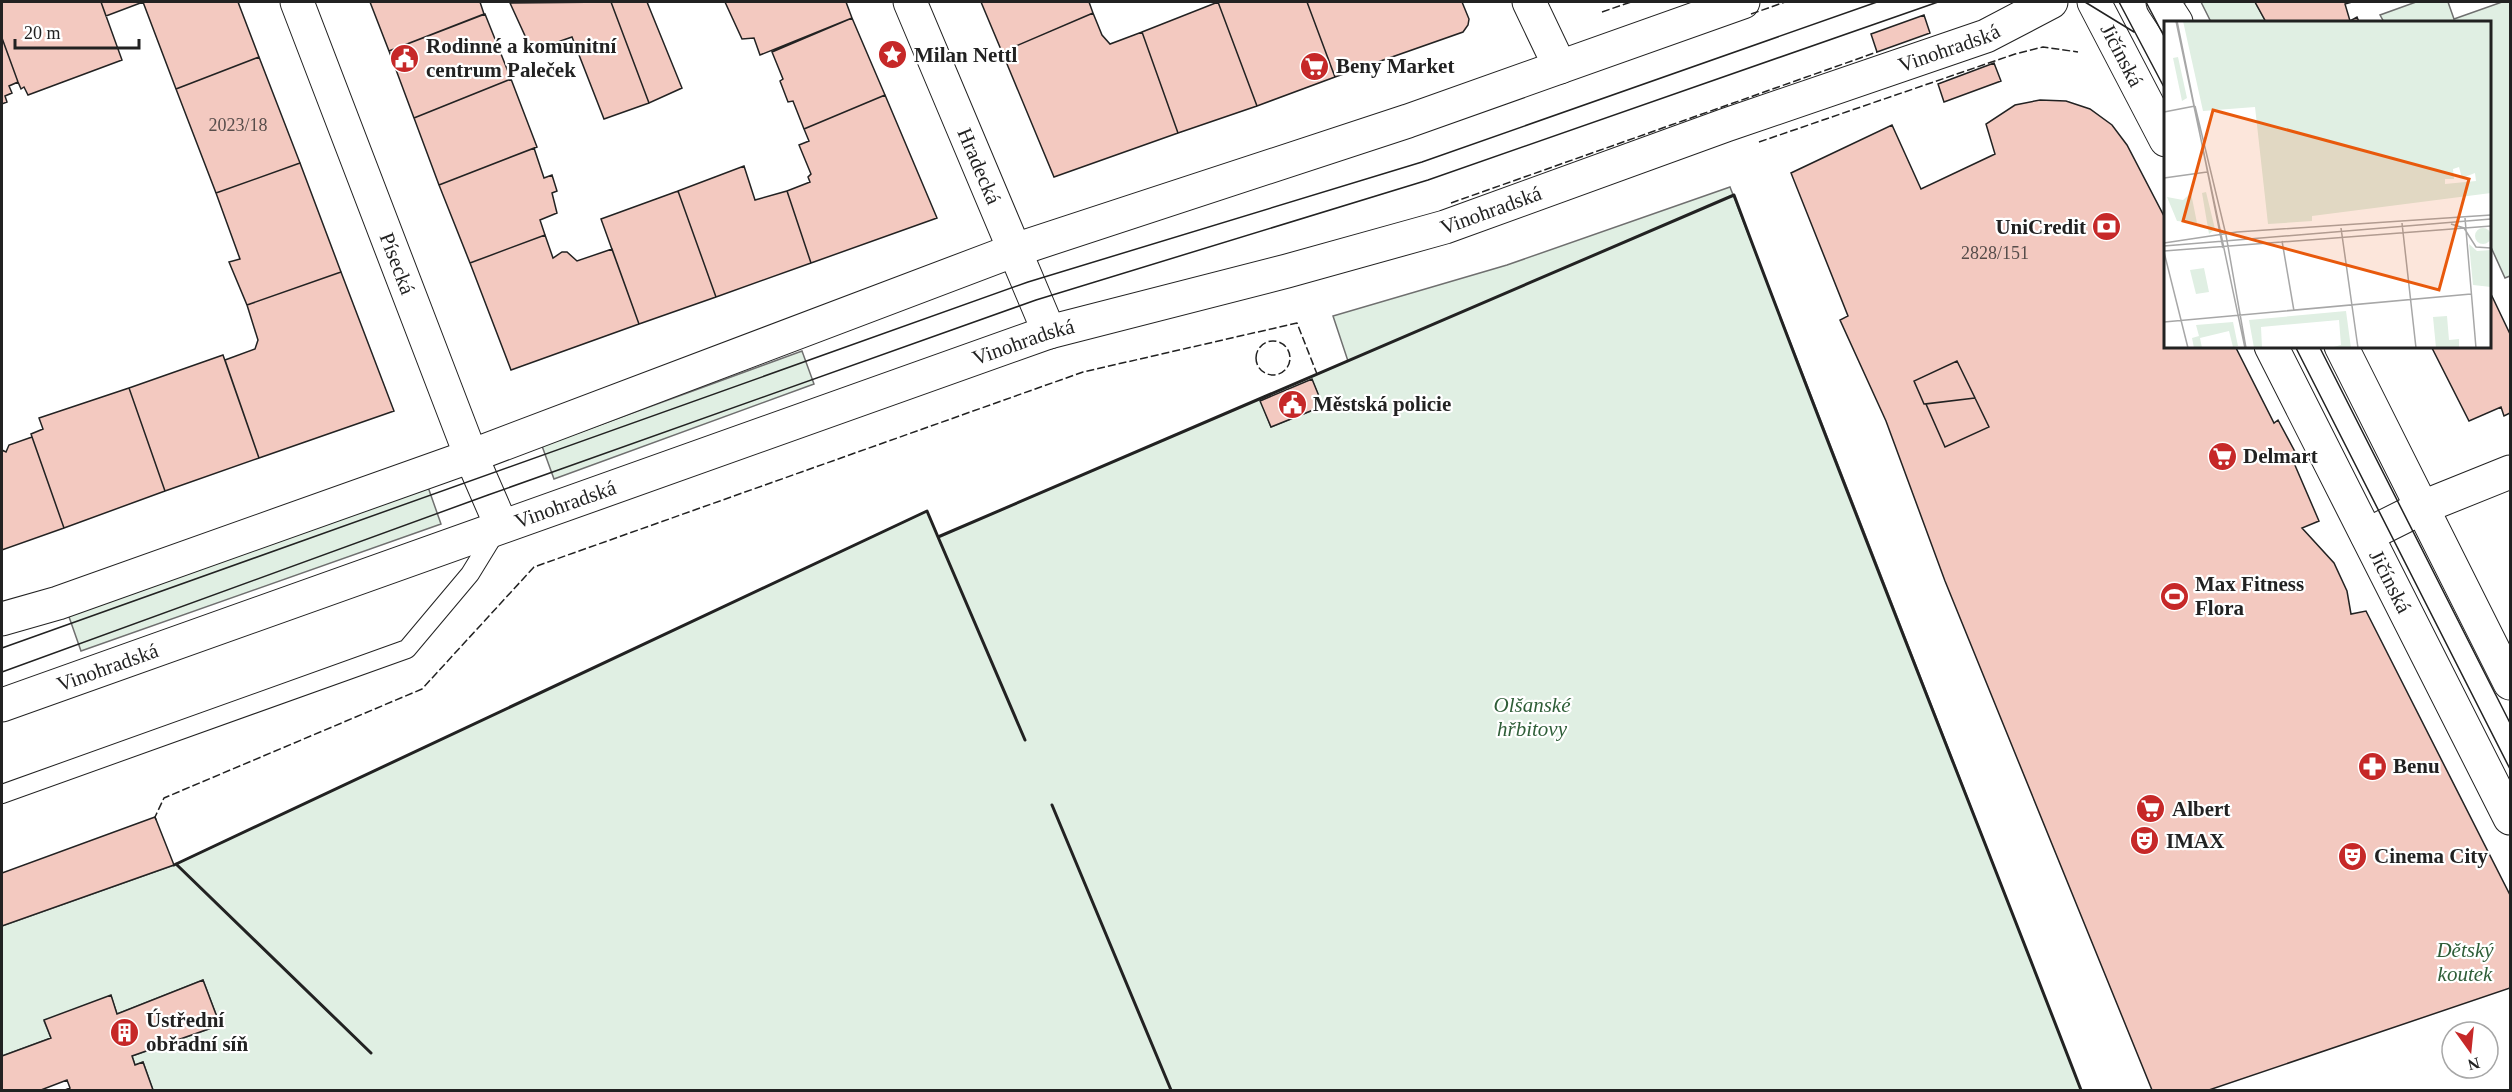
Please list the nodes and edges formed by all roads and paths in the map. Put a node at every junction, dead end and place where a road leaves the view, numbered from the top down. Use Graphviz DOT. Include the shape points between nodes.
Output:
graph roads {
  1 [pos="297,2"];
  2 [pos="910,2"];
  3 [pos="1529,2"];
  4 [pos="1743,2"];
  5 [pos="2051,2"];
  6 [pos="2094,2"];
  7 [pos="2163,2"];
  8 [pos="2175,21"];
  9 [pos="1560,67"];
  10 [pos="2164,136"];
  11 [pos="1015,250"];
  12 [pos="1049,332"];
  13 [pos="2272,348"];
  14 [pos="2343,348"];
  15 [pos="471,456"];
  16 [pos="2511,472"];
  17 [pos="2423,507"];
  18 [pos="501,525"];
  19 [pos="2367,535"];
  20 [pos="2,619"];
  21 [pos="2511,683"];
  22 [pos="2,705"];
  23 [pos="2,794"];
  24 [pos="2511,818"];
  1 -- 15 [label="main road, Písecká"];
  2 -- 11 [label="main road, Hradecká"];
  3 -- 9 [label="main road"];
  4 -- 9 [label="main road"];
  5 -- 12 [label="main road, Vinohradská" via="1986,36 1445,227"];
  6 -- 10 [label="main road, Jičínská"];
  7 -- 8 [label="main road"];
  9 -- 11 [label="main road"];
  11 -- 12 [label="main road, Hradecká"];
  11 -- 15 [label="main road"];
  12 -- 18 [label="main road, Vinohradská"];
  13 -- 19 [label="main road, Jičínská"];
  14 -- 17 [label="main road"];
  15 -- 18 [label="main road, Písecká"];
  15 -- 20 [label="main road" via="58,603"];
  16 -- 17 [label="main road"];
  17 -- 19 [label="main road"];
  17 -- 21 [label="main road"];
  18 -- 22 [label="main road, Vinohradská"];
  18 -- 23 [label="lane" via="470,574 407,649"];
  19 -- 24 [label="main road, Jičínská"];
}
